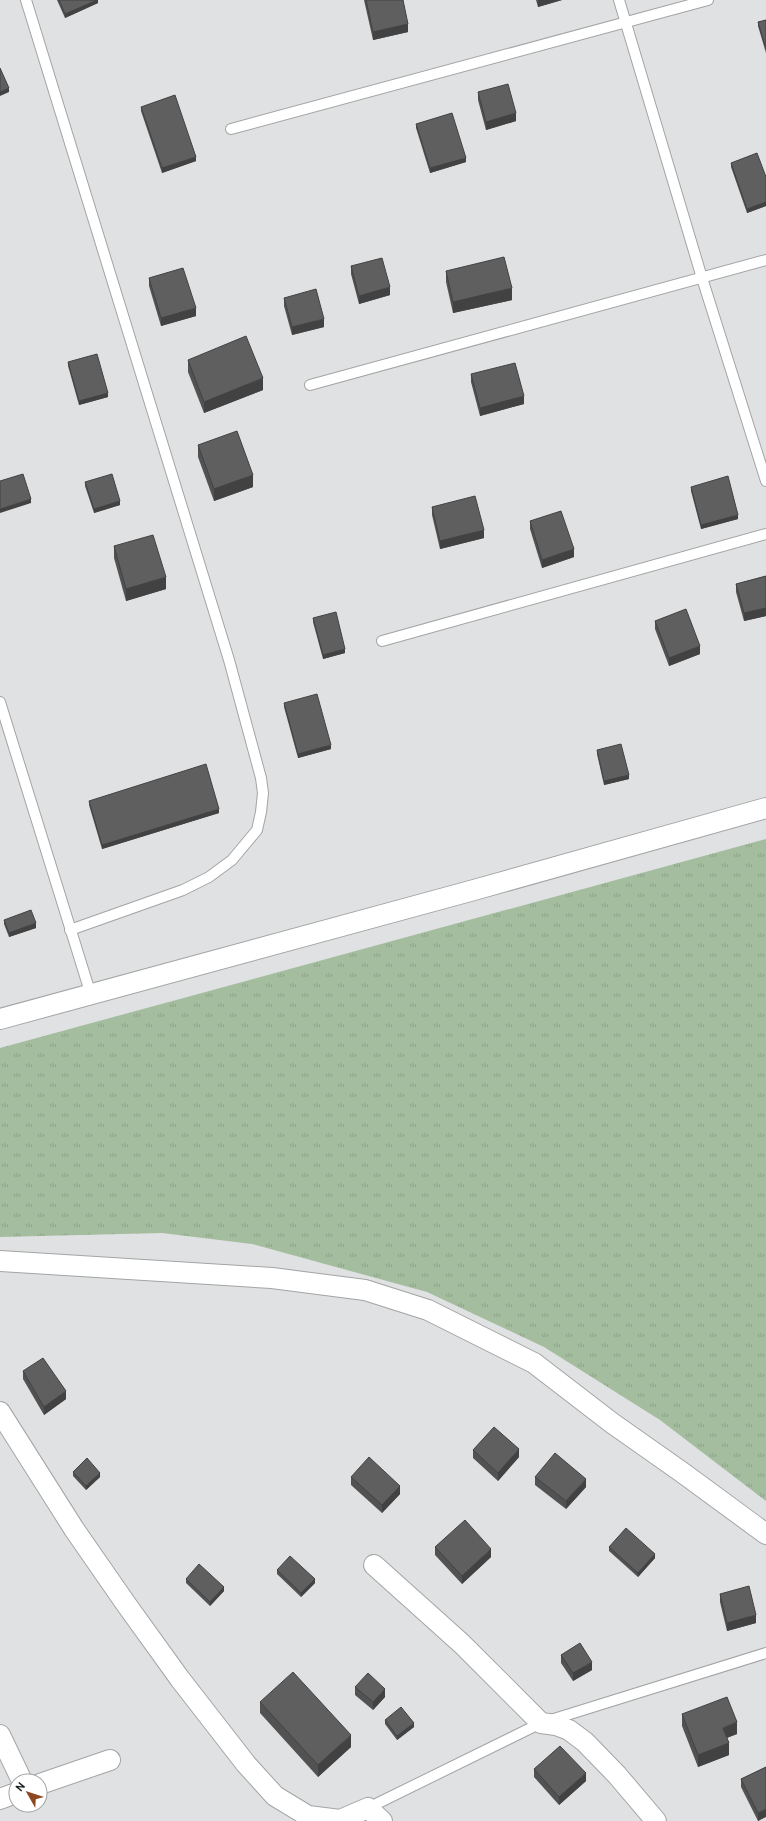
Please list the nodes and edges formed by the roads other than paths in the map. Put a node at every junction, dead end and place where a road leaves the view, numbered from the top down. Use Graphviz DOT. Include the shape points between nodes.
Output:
graph roads {
  1 [pos="26,0"];
  2 [pos="619,0"];
  3 [pos="708,0"];
  4 [pos="625,22"];
  5 [pos="231,129"];
  6 [pos="766,260"];
  7 [pos="702,278"];
  8 [pos="310,385"];
  9 [pos="766,481"];
  10 [pos="766,534"];
  11 [pos="382,641"];
  12 [pos="0,702"];
  13 [pos="766,808"];
  14 [pos="70,930"];
  15 [pos="91,995"];
  16 [pos="0,1019"];
  17 [pos="0,1260"];
  18 [pos="0,1412"];
  19 [pos="766,1534"];
  20 [pos="374,1565"];
  21 [pos="766,1653"];
  22 [pos="541,1723"];
  23 [pos="0,1735"];
  24 [pos="110,1760"];
  25 [pos="18,1773"];
  26 [pos="48,1781"];
  27 [pos="375,1814"];
  28 [pos="656,1821"];
  1 -- 14 [label="lane" via="229,660 263,793 262,812 257,830 232,860 209,877 183,890"];
  2 -- 4 [label="lane"];
  3 -- 4 [label="lane"];
  4 -- 5 [label="lane"];
  4 -- 7 [label="lane"];
  6 -- 7 [label="lane"];
  7 -- 8 [label="lane"];
  7 -- 9 [label="lane"];
  10 -- 11 [label="lane"];
  12 -- 14 [label="lane"];
  13 -- 15 [label="street"];
  14 -- 15 [label="lane"];
  15 -- 16 [label="street"];
  17 -- 19 [label="street" via="272,1278 365,1290 428,1310 534,1363 612,1424"];
  18 -- 27 [label="street" via="74,1529 126,1604 180,1679 246,1764 275,1796 308,1816 340,1820"];
  20 -- 22 [label="street" via="462,1644"];
  21 -- 22 [label="lane"];
  22 -- 27 [label="lane"];
  22 -- 28 [label="street" via="563,1727 585,1742"];
  23 -- 25 [label="street"];
  24 -- 26 [label="street"];
}
